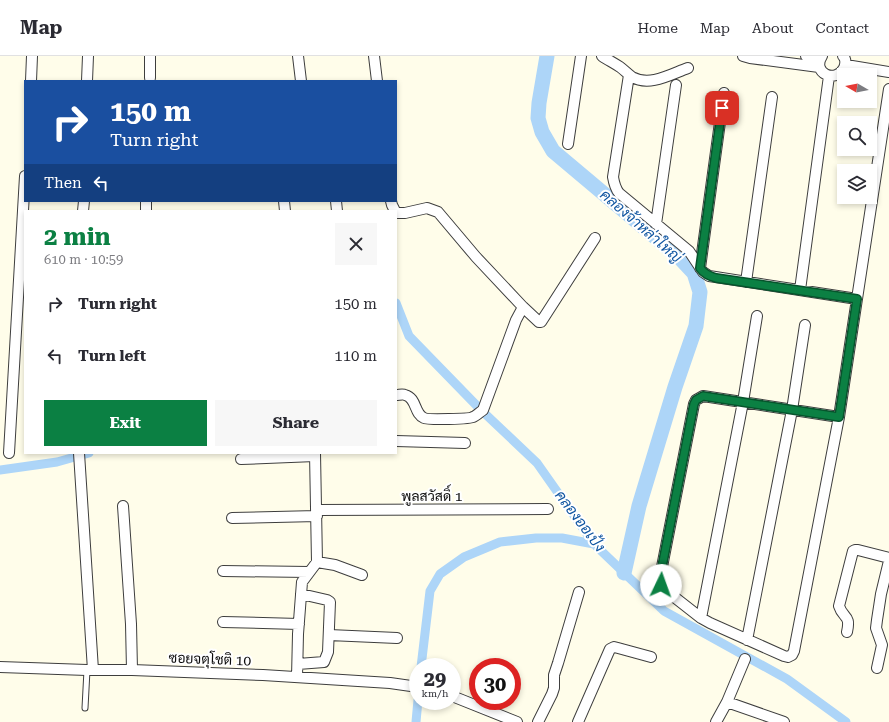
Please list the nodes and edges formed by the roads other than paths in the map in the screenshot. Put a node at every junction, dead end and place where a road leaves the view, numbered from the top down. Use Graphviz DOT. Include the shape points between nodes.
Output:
graph roads {
  1 [pos="32,56"];
  2 [pos="88,56"];
  3 [pos="150,56"];
  4 [pos="298,56"];
  5 [pos="374,56"];
  6 [pos="581,56"];
  7 [pos="602,56"];
  8 [pos="744,56"];
  9 [pos="806,56"];
  10 [pos="791,60"];
  11 [pos="820,60"];
  12 [pos="844,60"];
  13 [pos="688,68"];
  14 [pos="889,72"];
  15 [pos="629,75"];
  16 [pos="830,76"];
  17 [pos="150,78"];
  18 [pos="31,80"];
  19 [pos="87,80"];
  20 [pos="301,80"];
  21 [pos="377,80"];
  22 [pos="676,85"];
  23 [pos="889,90"];
  24 [pos="724,93"];
  25 [pos="772,97"];
  26 [pos="568,144"];
  27 [pos="397,213"];
  28 [pos="24,214"];
  29 [pos="656,224"];
  30 [pos="595,238"];
  31 [pos="700,268"];
  32 [pos="746,282"];
  33 [pos="22,290"];
  34 [pos="800,290"];
  35 [pos="857,299"];
  36 [pos="523,307"];
  37 [pos="757,316"];
  38 [pos="805,325"];
  39 [pos="397,395"];
  40 [pos="743,402"];
  41 [pos="792,410"];
  42 [pos="839,417"];
  43 [pos="397,441"];
  44 [pos="465,443"];
  45 [pos="9,453"];
  46 [pos="79,454"];
  47 [pos="315,455"];
  48 [pos="240,459"];
  49 [pos="124,506"];
  50 [pos="548,509"];
  51 [pos="317,513"];
  52 [pos="232,518"];
  53 [pos="889,560"];
  54 [pos="317,562"];
  55 [pos="223,571"];
  56 [pos="309,572"];
  57 [pos="362,575"];
  58 [pos="579,592"];
  59 [pos="301,594"];
  60 [pos="702,618"];
  61 [pos="223,622"];
  62 [pos="299,624"];
  63 [pos="847,632"];
  64 [pos="329,635"];
  65 [pos="397,638"];
  66 [pos="747,640"];
  67 [pos="651,657"];
  68 [pos="745,659"];
  69 [pos="298,664"];
  70 [pos="0,667"];
  71 [pos="878,668"];
  72 [pos="90,670"];
  73 [pos="132,670"];
  74 [pos="297,677"];
  75 [pos="409,686"];
  76 [pos="461,700"];
  77 [pos="726,702"];
  78 [pos="85,708"];
  79 [pos="517,722"];
  80 [pos="538,722"];
  81 [pos="578,722"];
  82 [pos="716,722"];
  83 [pos="784,722"];
  1 -- 18 [label="street"];
  2 -- 19 [label="street"];
  3 -- 17 [label="street"];
  4 -- 20 [label="street"];
  5 -- 21 [label="street"];
  6 -- 26 [label="street"];
  7 -- 15 [label="street"];
  8 -- 10 [label="street"];
  9 -- 11 [label="street"];
  10 -- 11 [label="street"];
  11 -- 16 [label="street" via="825,74"];
  12 -- 14 [label="street"];
  12 -- 16 [label="street" via="840,74"];
  13 -- 15 [label="street" via="652,81 643,81"];
  15 -- 29 [label="street" via="614,183 619,193"];
  16 -- 34 [label="street"];
  22 -- 29 [label="street"];
  23 -- 35 [label="street"];
  24 -- 31 [label="street"];
  25 -- 32 [label="street"];
  27 -- 36 [label="street" via="427,208 438,212"];
  28 -- 33 [label="street"];
  29 -- 31 [label="street" via="689,251"];
  30 -- 36 [label="street" via="541,322"];
  31 -- 32 [label="street" via="709,276"];
  32 -- 34 [label="street"];
  33 -- 45 [label="street"];
  34 -- 35 [label="street"];
  35 -- 42 [label="street"];
  36 -- 39 [label="street" via="482,410 472,418 423,418 414,401 406,395"];
  37 -- 40 [label="street"];
  38 -- 41 [label="street"];
  40 -- 41 [label="street"];
  40 -- 60 [label="street"];
  40 -- 60 [label="street" via="703,396 694,404 660,577 664,590"];
  41 -- 42 [label="street"];
  41 -- 66 [label="street"];
  42 -- 66 [label="street" via="794,651 788,657"];
  43 -- 44 [label="street"];
  46 -- 72 [label="street"];
  47 -- 48 [label="street"];
  47 -- 51 [label="street"];
  49 -- 73 [label="street"];
  50 -- 51 [label="street, พูลสวัสดิ์ 1"];
  51 -- 52 [label="street, พูลสวัสดิ์ 1"];
  51 -- 54 [label="street"];
  53 -- 63 [label="street" via="858,550 853,551 839,606 849,623"];
  53 -- 71 [label="street" via="876,628 882,645"];
  54 -- 56 [label="street"];
  54 -- 57 [label="street" via="335,565"];
  55 -- 56 [label="street"];
  56 -- 59 [label="street" via="302,582"];
  58 -- 80 [label="street" via="554,675 554,688"];
  59 -- 62 [label="street"];
  59 -- 64 [label="street" via="330,602"];
  60 -- 66 [label="street"];
  61 -- 62 [label="street"];
  62 -- 69 [label="street"];
  64 -- 65 [label="street"];
  64 -- 69 [label="street" via="328,652 324,662"];
  67 -- 81 [label="street" via="610,648"];
  68 -- 77 [label="street"];
  69 -- 74 [label="street"];
  70 -- 72 [label="street, ซอยจตุโชติ 10"];
  72 -- 73 [label="street, ซอยจตุโชติ 10"];
  72 -- 78 [label="lane"];
  73 -- 74 [label="street, ซอยจตุโชติ 10"];
  74 -- 75 [label="street, ซอยจตุโชติ 10"];
  76 -- 79 [label="street"];
  77 -- 82 [label="street"];
  77 -- 83 [label="street"];
}
